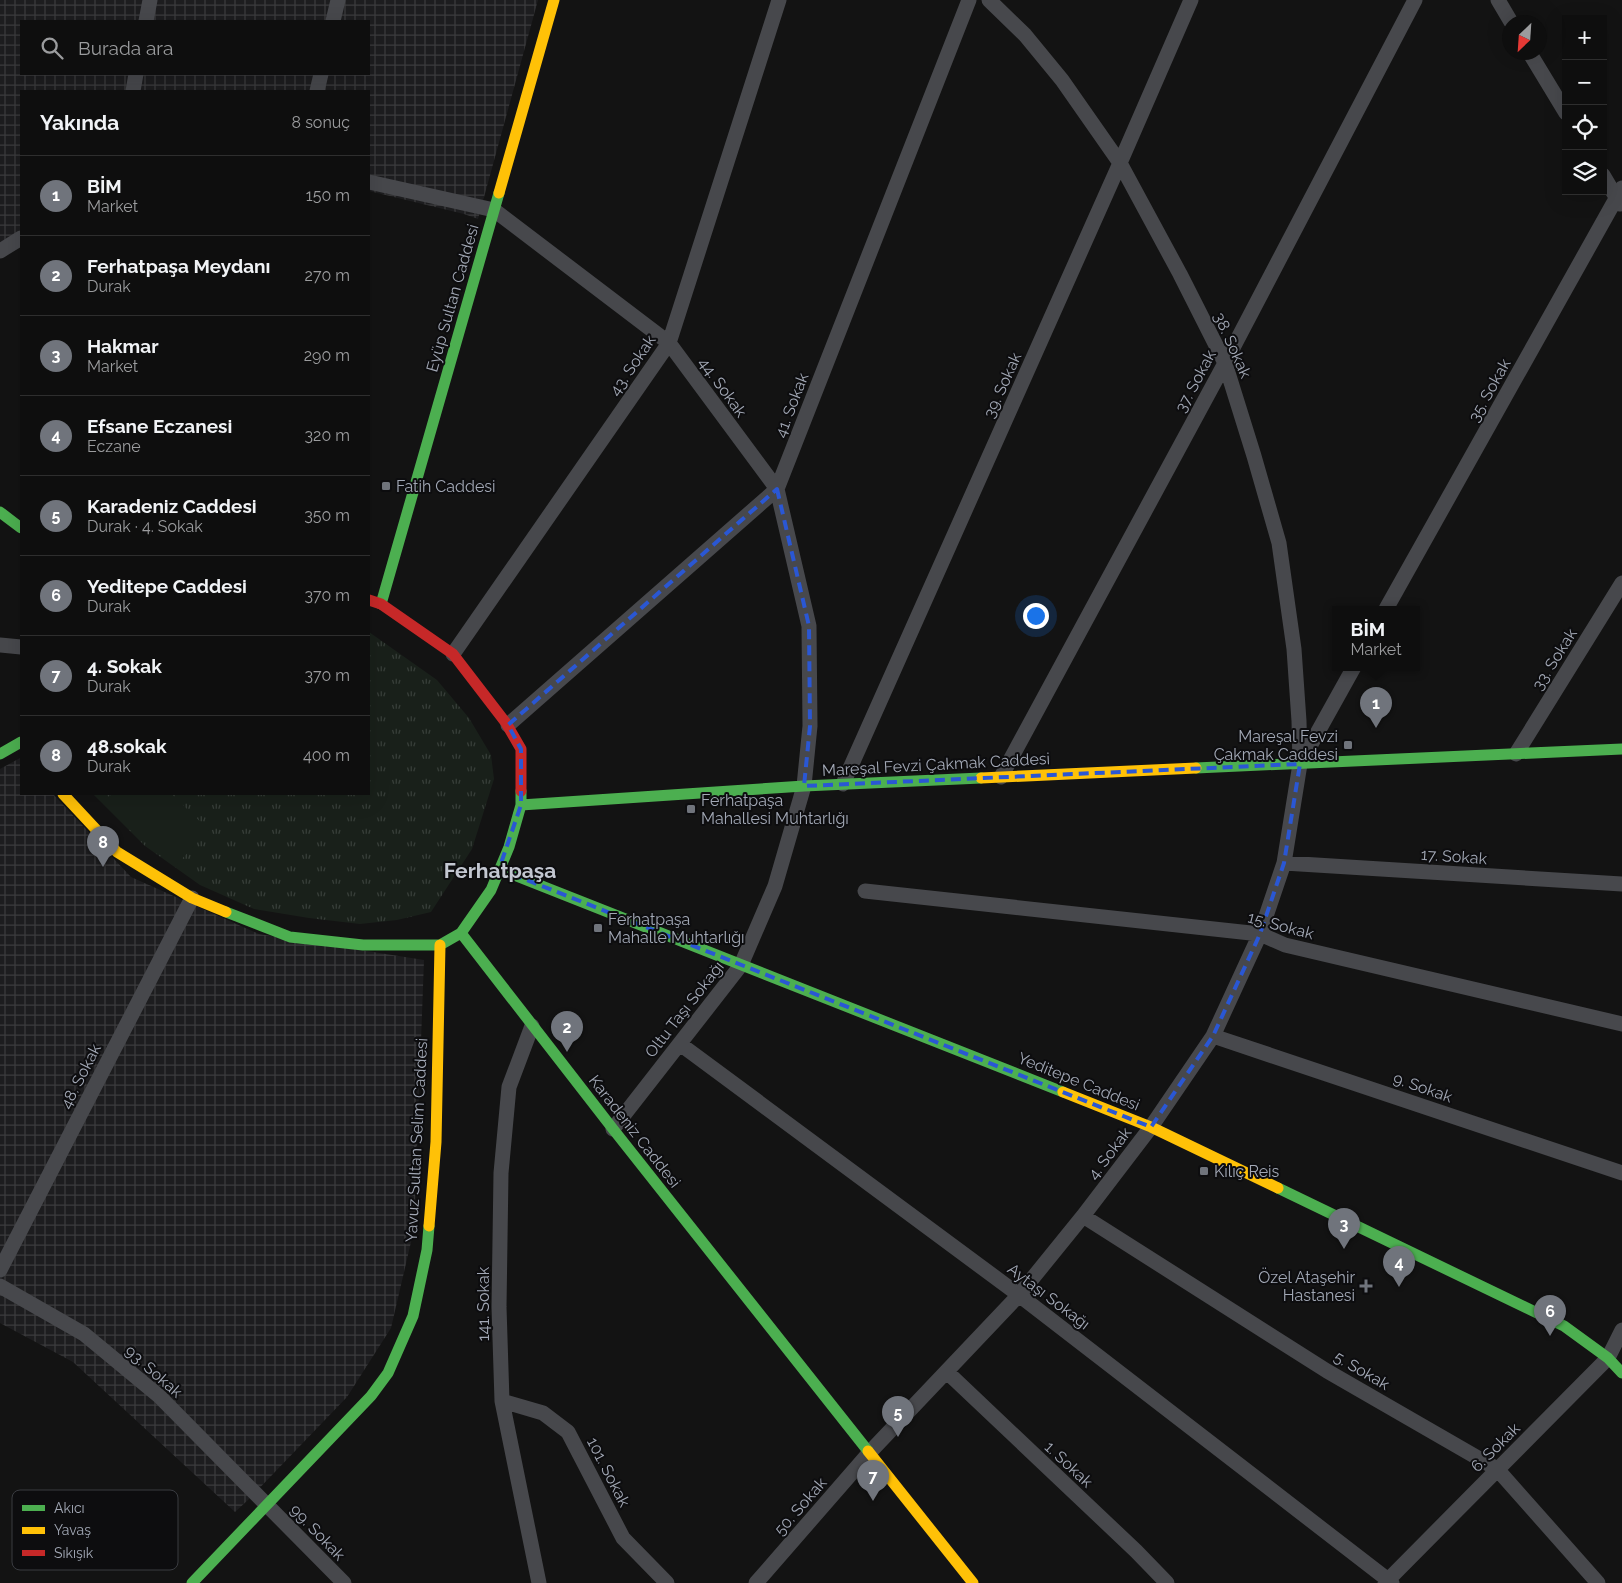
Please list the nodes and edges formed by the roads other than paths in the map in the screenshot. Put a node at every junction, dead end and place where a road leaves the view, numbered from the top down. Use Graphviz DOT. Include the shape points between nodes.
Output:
graph roads {
  1 [pos="150,0"];
  2 [pos="338,0"];
  3 [pos="554,0"];
  4 [pos="779,0"];
  5 [pos="969,0"];
  6 [pos="989,0"];
  7 [pos="1191,0"];
  8 [pos="1415,0"];
  9 [pos="1498,0"];
  10 [pos="1507,15"];
  11 [pos="146,20"];
  12 [pos="333,20"];
  13 [pos="1534,60"];
  14 [pos="136,75"];
  15 [pos="321,75"];
  16 [pos="133,90"];
  17 [pos="317,90"];
  18 [pos="1562,106"];
  19 [pos="1120,163"];
  20 [pos="1607,180"];
  21 [pos="370,182"];
  22 [pos="1620,198"];
  23 [pos="494,210"];
  24 [pos="20,239"];
  25 [pos="0,251"];
  26 [pos="669,343"];
  27 [pos="1225,362"];
  28 [pos="777,490"];
  29 [pos="0,512"];
  30 [pos="20,527"];
  31 [pos="1622,583"];
  32 [pos="370,600"];
  33 [pos="381,604"];
  34 [pos="1388,606"];
  35 [pos="0,645"];
  36 [pos="20,647"];
  37 [pos="453,654"];
  38 [pos="1352,671"];
  39 [pos="508,725"];
  40 [pos="20,743"];
  41 [pos="1622,749"];
  42 [pos="0,754"];
  43 [pos="1516,754"];
  44 [pos="1300,764"];
  45 [pos="1001,777"];
  46 [pos="843,784"];
  47 [pos="804,786"];
  48 [pos="64,795"];
  49 [pos="521,805"];
  50 [pos="1284,863"];
  51 [pos="500,869"];
  52 [pos="1622,884"];
  53 [pos="865,891"];
  54 [pos="192,898"];
  55 [pos="461,933"];
  56 [pos="1260,934"];
  57 [pos="440,945"];
  58 [pos="741,965"];
  59 [pos="1622,1024"];
  60 [pos="532,1026"];
  61 [pos="1213,1036"];
  62 [pos="680,1044"];
  63 [pos="1151,1127"];
  64 [pos="613,1130"];
  65 [pos="1622,1173"];
  66 [pos="1084,1216"];
  67 [pos="0,1270"];
  68 [pos="0,1286"];
  69 [pos="1019,1295"];
  70 [pos="1622,1330"];
  71 [pos="1608,1358"];
  72 [pos="946,1372"];
  73 [pos="1622,1373"];
  74 [pos="502,1401"];
  75 [pos="870,1452"];
  76 [pos="1497,1469"];
  77 [pos="267,1505"];
  78 [pos="1388,1582"];
  79 [pos="192,1583"];
  80 [pos="344,1583"];
  81 [pos="539,1583"];
  82 [pos="667,1583"];
  83 [pos="756,1583"];
  84 [pos="973,1583"];
  85 [pos="1167,1583"];
  86 [pos="1598,1583"];
  1 -- 11 [label="street"];
  2 -- 12 [label="street"];
  3 -- 23 [label="street, Eyüp Sultan Caddesi"];
  4 -- 26 [label="street, 43. Sokak"];
  5 -- 28 [label="street, 41. Sokak"];
  6 -- 19 [label="street, 38. Sokak" via="1050,65"];
  7 -- 19 [label="street, 39. Sokak"];
  8 -- 27 [label="street, 37. Sokak"];
  9 -- 10 [label="street"];
  13 -- 18 [label="street"];
  14 -- 16 [label="street"];
  15 -- 17 [label="street"];
  19 -- 27 [label="street, 38. Sokak"];
  19 -- 46 [label="street, 39. Sokak"];
  20 -- 22 [label="street"];
  21 -- 23 [label="street, 44. Sokak"];
  22 -- 34 [label="street, 35. Sokak"];
  23 -- 26 [label="street, 44. Sokak"];
  23 -- 33 [label="street, Eyüp Sultan Caddesi"];
  24 -- 25 [label="street"];
  26 -- 28 [label="street, 44. Sokak"];
  26 -- 37 [label="street, 43. Sokak"];
  27 -- 44 [label="street, 38. Sokak" via="1279,543 1294,649"];
  27 -- 45 [label="street, 37. Sokak"];
  28 -- 39 [label="street, 41. Sokak"];
  28 -- 47 [label="street, 44. Sokak" via="809,626 810,726"];
  29 -- 30 [label="street"];
  31 -- 43 [label="street, 33. Sokak"];
  32 -- 33 [label="street"];
  33 -- 37 [label="street"];
  35 -- 36 [label="street"];
  37 -- 39 [label="street"];
  38 -- 44 [label="street"];
  39 -- 49 [label="street" via="521,749"];
  40 -- 42 [label="street"];
  41 -- 43 [label="street, Mareşal Fevzi Çakmak Caddesi"];
  43 -- 44 [label="street, Mareşal Fevzi Çakmak Caddesi"];
  44 -- 45 [label="street, Mareşal Fevzi Çakmak Caddesi"];
  44 -- 50 [label="street, 4. Sokak"];
  45 -- 46 [label="street, Mareşal Fevzi Çakmak Caddesi"];
  46 -- 47 [label="street, Mareşal Fevzi Çakmak Caddesi"];
  47 -- 49 [label="street, Mareşal Fevzi Çakmak Caddesi"];
  47 -- 58 [label="street, Oltu Taşı Sokağı" via="775,886"];
  48 -- 54 [label="street" via="117,852"];
  49 -- 51 [label="street"];
  50 -- 52 [label="street, 17. Sokak"];
  50 -- 56 [label="street, 4. Sokak"];
  51 -- 55 [label="street" via="491,890"];
  51 -- 58 [label="street, Yeditepe Caddesi"];
  53 -- 56 [label="street, 15. Sokak"];
  54 -- 57 [label="street" via="290,937 363,945"];
  54 -- 67 [label="street, 48. Sokak"];
  55 -- 57 [label="street"];
  55 -- 60 [label="street, Karadeniz Caddesi"];
  56 -- 59 [label="street, 15. Sokak" via="1285,945"];
  56 -- 61 [label="street, 4. Sokak"];
  57 -- 77 [label="street, Yavuz Sultan Selim Caddesi" via="436,1142 427,1250 412,1316 388,1373"];
  58 -- 62 [label="street, Oltu Taşı Sokağı"];
  58 -- 63 [label="street, Yeditepe Caddesi"];
  60 -- 64 [label="street, Karadeniz Caddesi"];
  60 -- 74 [label="street, 141. Sokak" via="509,1087 501,1173 499,1307"];
  61 -- 63 [label="street, 4. Sokak"];
  61 -- 65 [label="street, 9. Sokak"];
  62 -- 64 [label="street, Oltu Taşı Sokağı"];
  62 -- 69 [label="street, Aytaşı Sokağı"];
  63 -- 66 [label="street, 4. Sokak"];
  63 -- 71 [label="street, Yeditepe Caddesi" via="1564,1326"];
  64 -- 75 [label="street, Karadeniz Caddesi"];
  66 -- 69 [label="street, 4. Sokak"];
  66 -- 76 [label="street, 5. Sokak" via="1327,1370"];
  68 -- 77 [label="street, 93. Sokak" via="84,1334 160,1396"];
  69 -- 72 [label="street, 4. Sokak"];
  69 -- 78 [label="street, Aytaşı Sokağı"];
  70 -- 71 [label="street, 6. Sokak"];
  71 -- 73 [label="street, Yeditepe Caddesi"];
  71 -- 76 [label="street, 6. Sokak"];
  72 -- 75 [label="street, 4. Sokak"];
  72 -- 85 [label="street, 1. Sokak"];
  74 -- 81 [label="street, 141. Sokak"];
  74 -- 82 [label="street, 101. Sokak" via="543,1413 568,1432 623,1538"];
  75 -- 83 [label="street, 50. Sokak"];
  75 -- 84 [label="street, Karadeniz Caddesi"];
  76 -- 78 [label="street, 6. Sokak"];
  76 -- 86 [label="street, 5. Sokak"];
  77 -- 79 [label="street, Yavuz Sultan Selim Caddesi"];
  77 -- 80 [label="street, 99. Sokak"];
}
